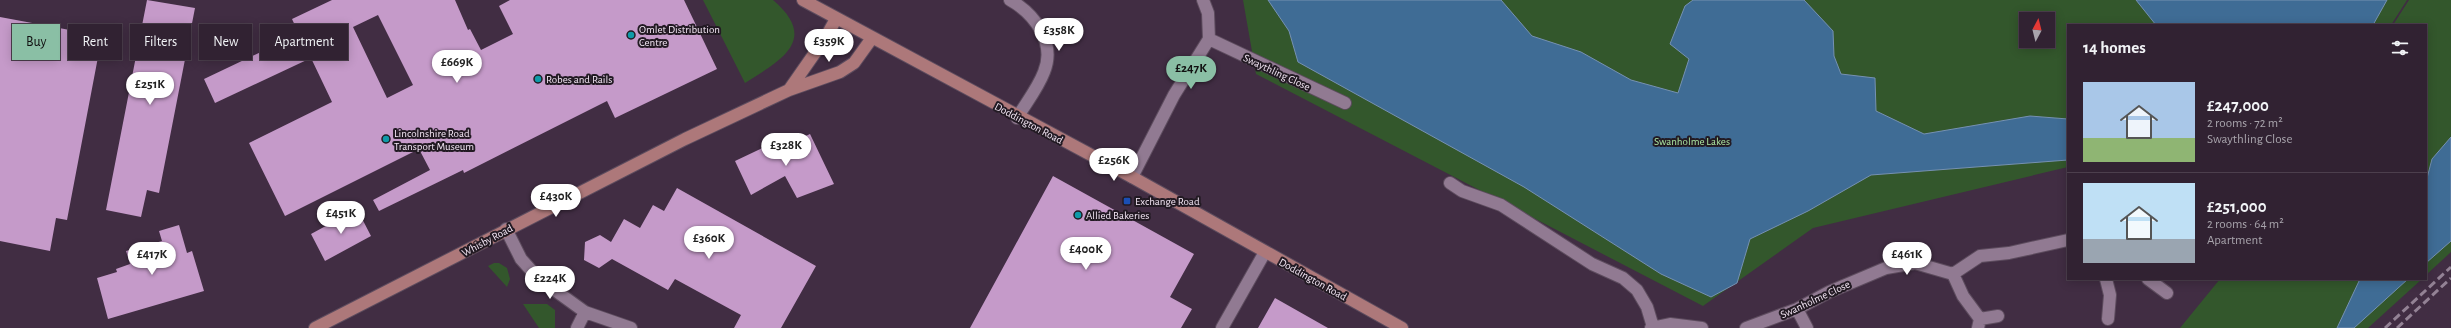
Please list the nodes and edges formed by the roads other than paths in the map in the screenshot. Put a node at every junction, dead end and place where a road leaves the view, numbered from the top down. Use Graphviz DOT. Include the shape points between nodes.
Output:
graph roads {
  1 [pos="803,0"];
  2 [pos="1010,0"];
  3 [pos="1203,0"];
  4 [pos="836,19"];
  5 [pos="872,38"];
  6 [pos="1209,39"];
  7 [pos="788,90"];
  8 [pos="1345,103"];
  9 [pos="1017,118"];
  10 [pos="1132,177"];
  11 [pos="1450,183"];
  12 [pos="506,229"];
  13 [pos="2067,241"];
  14 [pos="1265,252"];
  15 [pos="1953,274"];
  16 [pos="2106,280"];
  17 [pos="2149,280"];
  18 [pos="2167,293"];
  19 [pos="1798,309"];
  20 [pos="585,312"];
  21 [pos="1998,316"];
  22 [pos="2108,319"];
  23 [pos="1979,323"];
  24 [pos="1652,327"];
  25 [pos="315,328"];
  26 [pos="577,328"];
  27 [pos="631,328"];
  28 [pos="1222,328"];
  29 [pos="1402,328"];
  30 [pos="1702,328"];
  31 [pos="1746,328"];
  32 [pos="1807,328"];
  1 -- 4 [label="street, Doddington Road"];
  2 -- 9 [label="street" via="1039,24 1048,48 1045,71"];
  3 -- 6 [label="street" via="1208,13"];
  4 -- 5 [label="street, Doddington Road"];
  4 -- 7 [label="street, Whisby Road"];
  5 -- 7 [label="street, Whisby Road" via="854,63 840,72"];
  5 -- 9 [label="street, Doddington Road"];
  6 -- 8 [label="street, Swaythling Close"];
  6 -- 10 [label="street" via="1174,95"];
  7 -- 12 [label="street, Whisby Road"];
  9 -- 10 [label="street, Doddington Road"];
  10 -- 14 [label="street, Doddington Road"];
  11 -- 24 [label="street" via="1462,191 1502,205 1592,264 1623,278 1647,306"];
  12 -- 20 [label="street" via="521,259 538,278"];
  12 -- 25 [label="street, Whisby Road"];
  13 -- 15 [label="street" via="1980,256"];
  14 -- 28 [label="street"];
  14 -- 29 [label="street, Doddington Road"];
  15 -- 19 [label="street, Swanholme Close" via="1915,263 1886,268"];
  15 -- 23 [label="street"];
  16 -- 22 [label="street" via="2110,295"];
  17 -- 18 [label="street"];
  19 -- 31 [label="street, Swanholme Close"];
  19 -- 32 [label="street"];
  20 -- 26 [label="street"];
  20 -- 27 [label="street"];
  21 -- 23 [label="street"];
  24 -- 30 [label="street" via="1670,324"];
}
